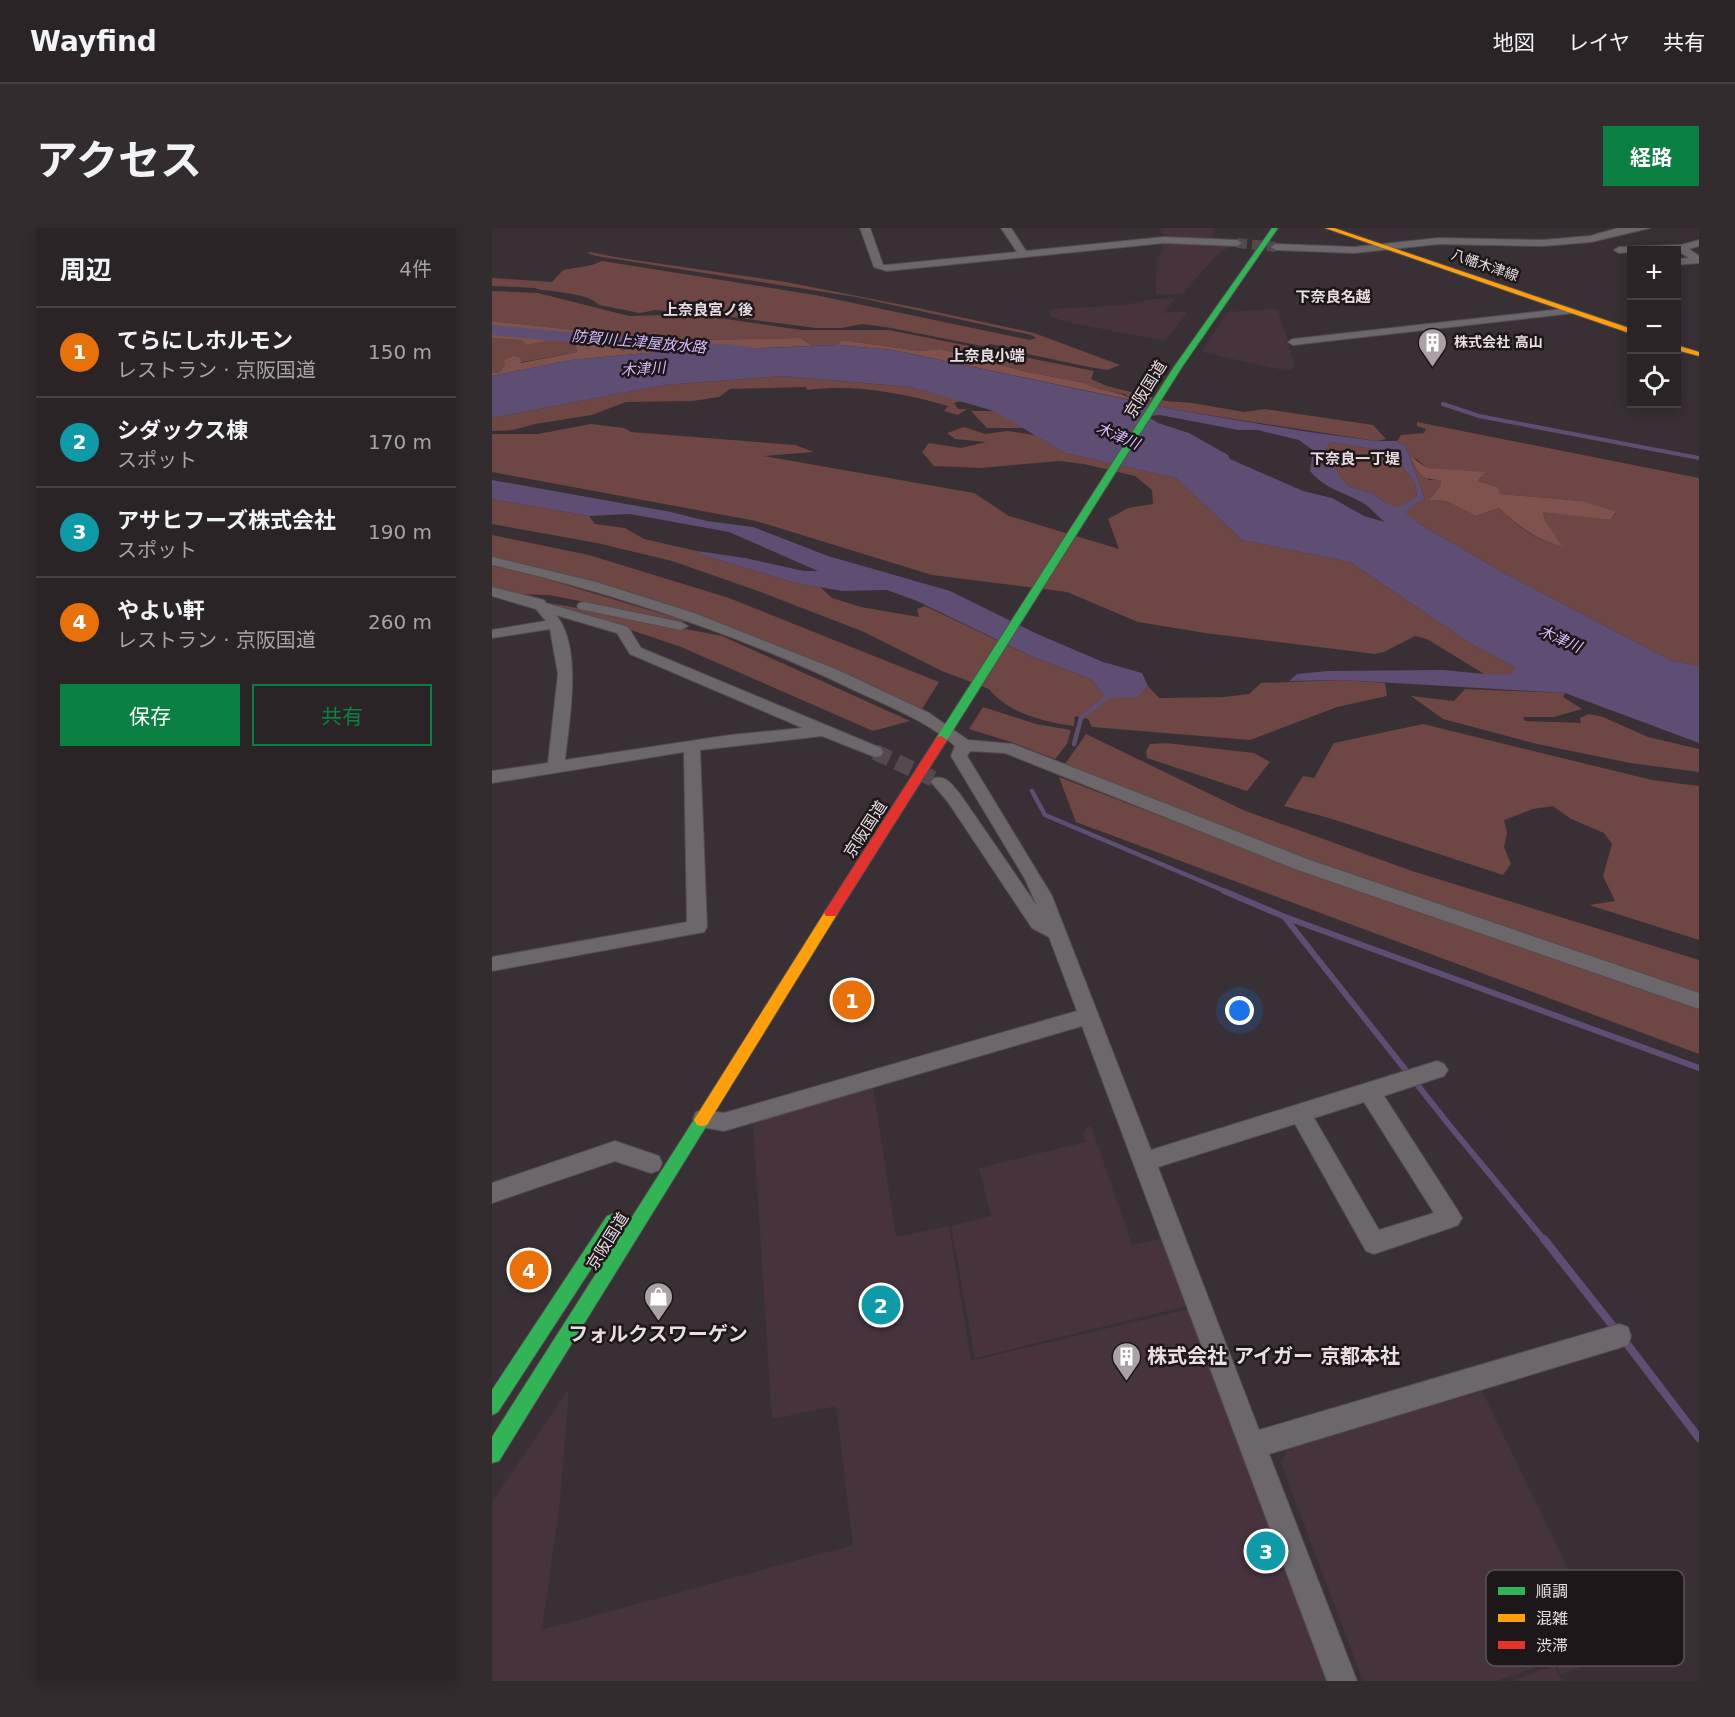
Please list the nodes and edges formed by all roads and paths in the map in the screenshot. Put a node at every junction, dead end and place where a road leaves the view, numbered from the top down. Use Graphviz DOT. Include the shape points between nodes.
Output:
graph roads {
  1 [pos="865,228"];
  2 [pos="1006,228"];
  3 [pos="1156,228"];
  4 [pos="1262,228"];
  5 [pos="1275,228"];
  6 [pos="1328,228"];
  7 [pos="1568,228"];
  8 [pos="1645,228"];
  9 [pos="1615,230"];
  10 [pos="1532,232"];
  11 [pos="1164,240"];
  12 [pos="1583,240"];
  13 [pos="1237,243"];
  14 [pos="1545,243"];
  15 [pos="1699,243"];
  16 [pos="1380,246"];
  17 [pos="1276,247"];
  18 [pos="1681,248"];
  19 [pos="1619,250"];
  20 [pos="1627,250"];
  21 [pos="1023,254"];
  22 [pos="1681,262"];
  23 [pos="1570,312"];
  24 [pos="1627,330"];
  25 [pos="1293,342"];
  26 [pos="1681,348"];
  27 [pos="1699,354"];
  28 [pos="1172,365"];
  29 [pos="1069,512"];
  30 [pos="492,561"];
  31 [pos="492,591"];
  32 [pos="535,602"];
  33 [pos="556,624"];
  34 [pos="725,630"];
  35 [pos="492,634"];
  36 [pos="948,730"];
  37 [pos="824,731"];
  38 [pos="964,745"];
  39 [pos="692,746"];
  40 [pos="875,752"];
  41 [pos="556,767"];
  42 [pos="492,777"];
  43 [pos="940,782"];
  44 [pos="1057,933"];
  45 [pos="492,964"];
  46 [pos="1699,1001"];
  47 [pos="1089,1016"];
  48 [pos="1437,1070"];
  49 [pos="1369,1091"];
  50 [pos="1300,1113"];
  51 [pos="704,1119"];
  52 [pos="1144,1162"];
  53 [pos="651,1163"];
  54 [pos="492,1193"];
  55 [pos="619,1212"];
  56 [pos="1619,1336"];
  57 [pos="492,1406"];
  58 [pos="1253,1445"];
  59 [pos="492,1454"];
  60 [pos="1342,1681"];
  1 -- 21 [label="street" via="879,267"];
  2 -- 21 [label="street"];
  3 -- 11 [label="street"];
  4 -- 28 [label="main road, 京阪国道"];
  5 -- 28 [label="main road, 京阪国道"];
  6 -- 16 [label="main road, 八幡木津線"];
  7 -- 12 [label="street"];
  8 -- 9 [label="street"];
  9 -- 12 [label="street"];
  10 -- 14 [label="street"];
  11 -- 13 [label="street"];
  11 -- 21 [label="street"];
  12 -- 14 [label="street"];
  14 -- 16 [label="street" via="1439,241"];
  15 -- 18 [label="street"];
  16 -- 17 [label="street" via="1354,250"];
  16 -- 23 [label="main road, 八幡木津線"];
  18 -- 22 [label="street" via="1699,260"];
  19 -- 20 [label="street"];
  23 -- 24 [label="main road, 八幡木津線"];
  23 -- 25 [label="street"];
  26 -- 27 [label="main road"];
  28 -- 29 [label="main road, 京阪国道"];
  28 -- 36 [label="main road, 京阪国道"];
  30 -- 34 [label="street" via="637,600"];
  31 -- 32 [label="street"];
  32 -- 33 [label="street"];
  32 -- 34 [label="street" via="550,599 708,632"];
  32 -- 37 [label="street" via="623,630 635,651"];
  33 -- 35 [label="street"];
  33 -- 41 [label="street" via="566,674"];
  34 -- 36 [label="street" via="853,683"];
  36 -- 38 [label="street"];
  36 -- 51 [label="main road, 京阪国道"];
  37 -- 39 [label="street"];
  37 -- 40 [label="street"];
  38 -- 44 [label="street" via="959,756 1034,878"];
  38 -- 46 [label="street" via="1007,748 1301,864"];
  39 -- 41 [label="street"];
  39 -- 45 [label="street" via="697,927"];
  41 -- 42 [label="street"];
  43 -- 44 [label="street" via="1039,923"];
  44 -- 47 [label="street"];
  47 -- 51 [label="street" via="724,1122"];
  47 -- 52 [label="street"];
  48 -- 49 [label="street"];
  49 -- 50 [label="street"];
  49 -- 50 [label="street" via="1450,1218 1374,1243"];
  50 -- 52 [label="street"];
  51 -- 59 [label="main road, 京阪国道"];
  52 -- 58 [label="street"];
  53 -- 54 [label="street" via="615,1151"];
  55 -- 57 [label="main road, 京阪国道"];
  56 -- 58 [label="street"];
  58 -- 60 [label="street"];
}
